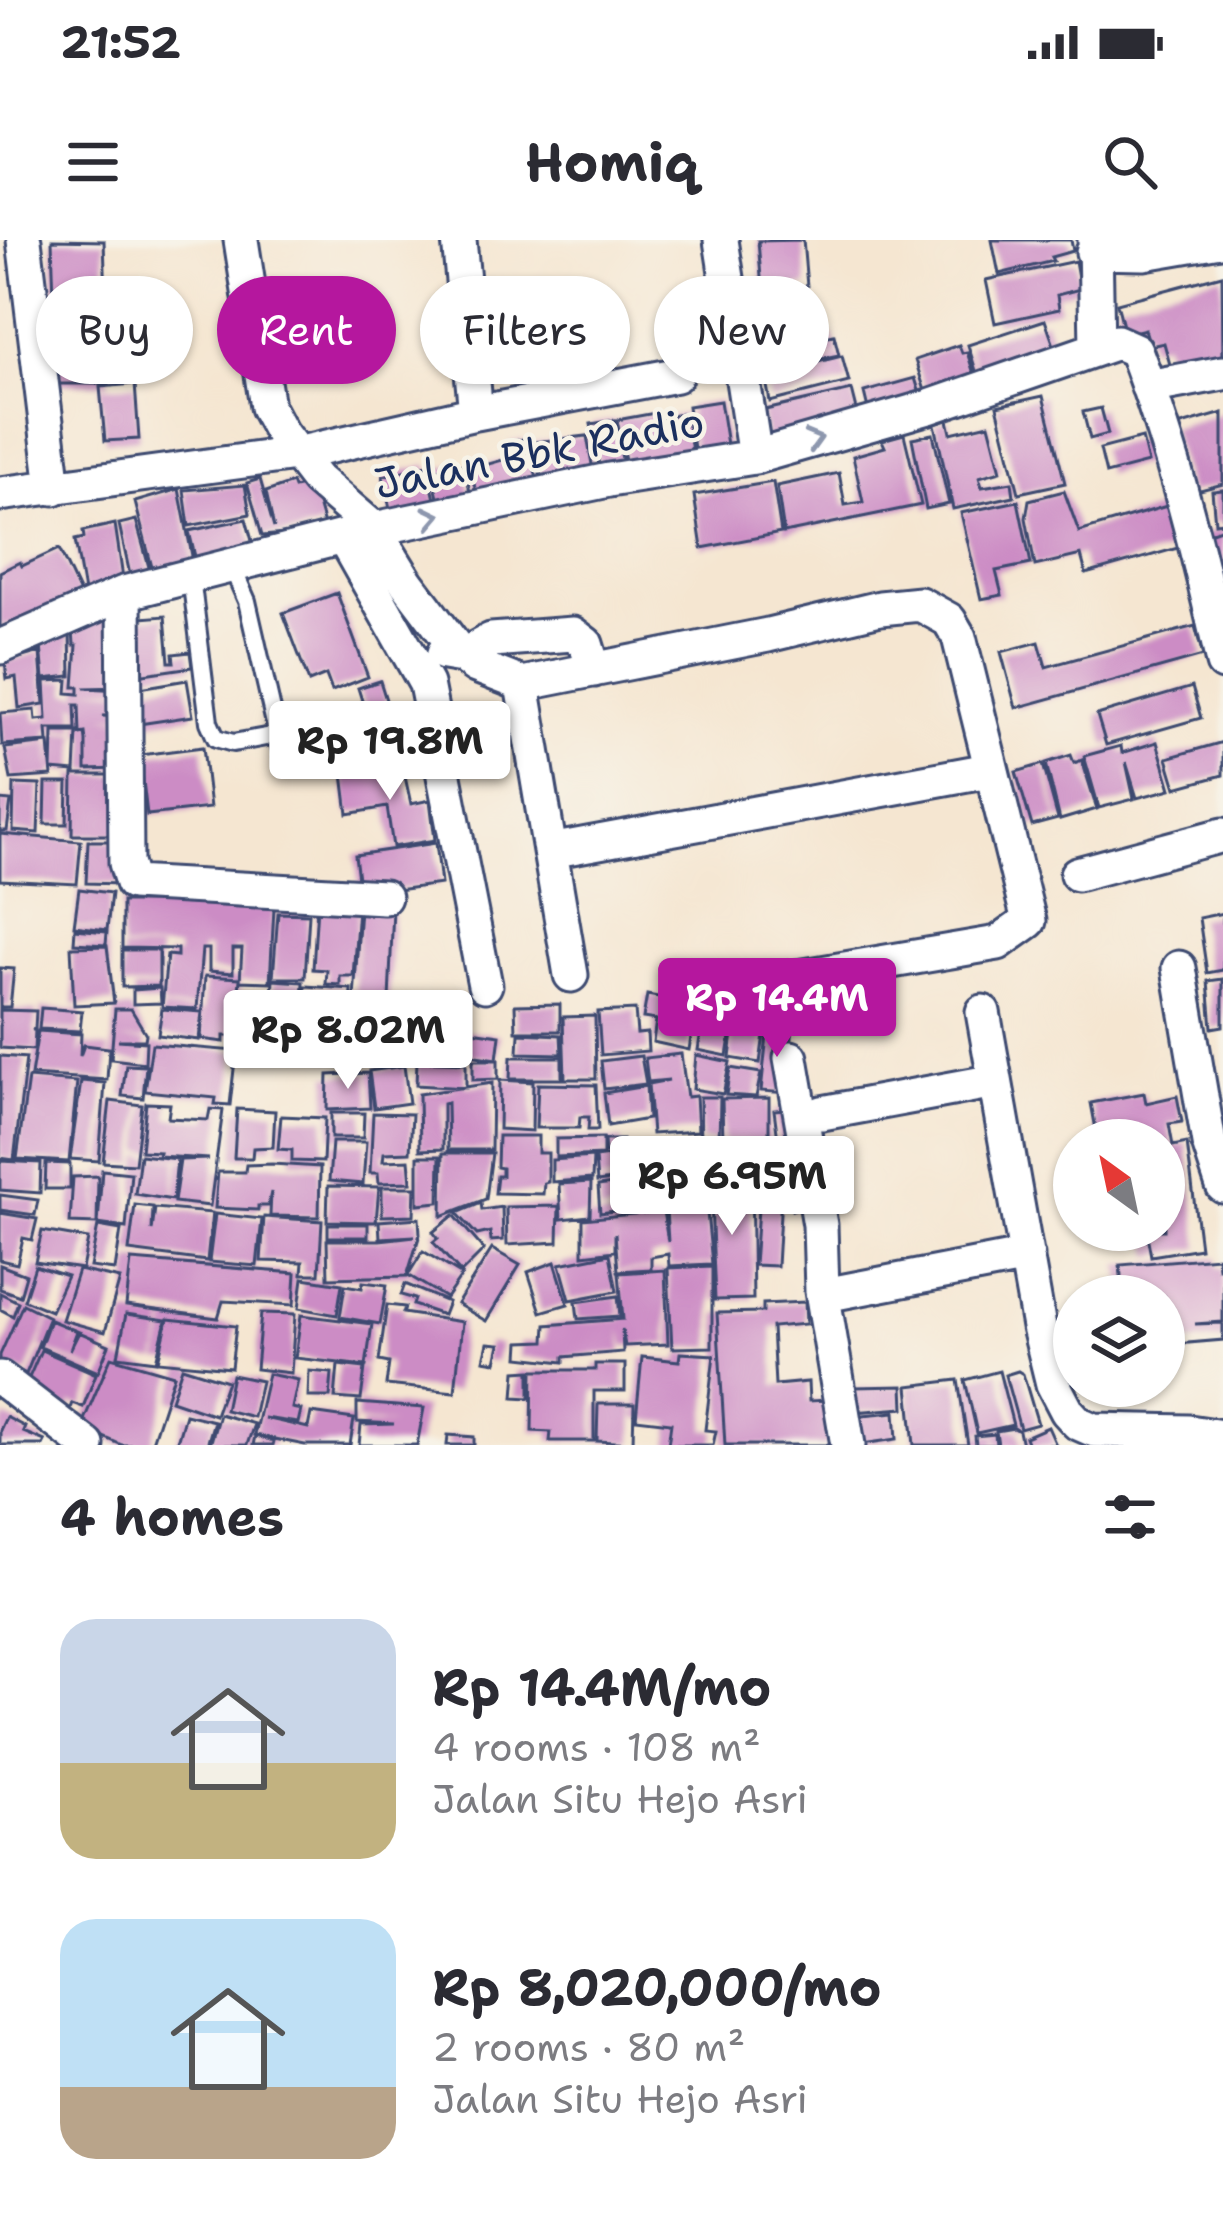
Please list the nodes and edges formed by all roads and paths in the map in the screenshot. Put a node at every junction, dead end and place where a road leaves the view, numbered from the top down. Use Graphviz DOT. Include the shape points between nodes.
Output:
graph roads {
  1 [pos="24,240"];
  2 [pos="242,240"];
  3 [pos="459,240"];
  4 [pos="721,240"];
  5 [pos="1220,240"];
  6 [pos="1094,246"];
  7 [pos="1097,348"];
  8 [pos="1223,373"];
  9 [pos="654,379"];
  10 [pos="1148,387"];
  11 [pos="476,413"];
  12 [pos="296,454"];
  13 [pos="755,457"];
  14 [pos="54,488"];
  15 [pos="0,494"];
  16 [pos="359,533"];
  17 [pos="232,567"];
  18 [pos="191,577"];
  19 [pos="124,593"];
  20 [pos="1217,610"];
  21 [pos="0,647"];
  22 [pos="462,656"];
  23 [pos="1223,662"];
  24 [pos="594,670"];
  25 [pos="522,683"];
  26 [pos="278,735"];
  27 [pos="284,763"];
  28 [pos="989,770"];
  29 [pos="1223,836"];
  30 [pos="550,851"];
  31 [pos="1077,874"];
  32 [pos="384,897"];
  33 [pos="1179,968"];
  34 [pos="572,975"];
  35 [pos="485,985"];
  36 [pos="721,990"];
  37 [pos="983,1012"];
  38 [pos="790,1058"];
  39 [pos="995,1082"];
  40 [pos="822,1113"];
  41 [pos="1223,1186"];
  42 [pos="1027,1256"];
  43 [pos="840,1292"];
  44 [pos="0,1378"];
  45 [pos="1223,1437"];
  46 [pos="87,1445"];
  47 [pos="848,1445"];
  1 -- 14 [label="street"];
  2 -- 12 [label="street" via="267,407"];
  3 -- 11 [label="street"];
  4 -- 13 [label="street"];
  5 -- 6 [label="street" via="1144,253"];
  6 -- 7 [label="street"];
  7 -- 10 [label="street" via="1118,342 1135,350"];
  13 -- 7 [label="street, Jalan Bbk Radio, one-way"];
  8 -- 10 [label="street"];
  9 -- 11 [label="street"];
  10 -- 20 [label="street"];
  11 -- 12 [label="street"];
  12 -- 14 [label="street"];
  12 -- 16 [label="street"];
  16 -- 13 [label="street, Jalan Bbk Radio, one-way"];
  14 -- 15 [label="street"];
  16 -- 17 [label="street, Jalan Bbk Radio"];
  16 -- 22 [label="street" via="408,613 442,652"];
  16 -- 35 [label="street" via="425,684"];
  17 -- 18 [label="street, Jalan Bbk Radio"];
  17 -- 26 [label="lane"];
  18 -- 19 [label="street, Jalan Bbk Radio"];
  18 -- 26 [label="lane" via="216,738"];
  19 -- 21 [label="street, Jalan Bbk Radio"];
  19 -- 32 [label="street" via="132,883"];
  20 -- 23 [label="street"];
  22 -- 24 [label="street" via="491,640 573,634 586,644"];
  22 -- 25 [label="street"];
  24 -- 25 [label="street"];
  24 -- 28 [label="street" via="920,604 949,620 959,638"];
  25 -- 30 [label="street"];
  26 -- 27 [label="lane"];
  28 -- 30 [label="street"];
  28 -- 36 [label="street" via="1029,921 1016,934"];
  29 -- 31 [label="street"];
  30 -- 34 [label="street"];
  33 -- 41 [label="street"];
  37 -- 39 [label="street"];
  38 -- 47 [label="street"];
  39 -- 40 [label="street"];
  39 -- 42 [label="street"];
  42 -- 43 [label="street"];
  42 -- 45 [label="street" via="1053,1384 1078,1423"];
  44 -- 46 [label="street"];
}
